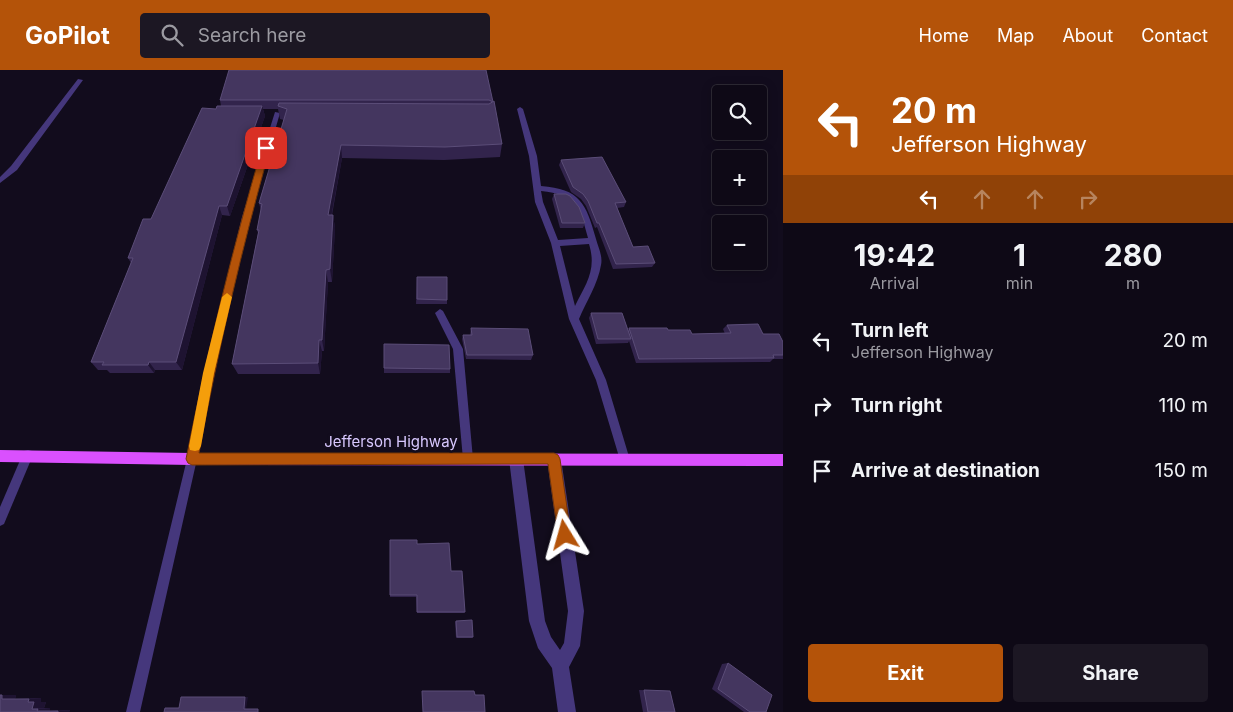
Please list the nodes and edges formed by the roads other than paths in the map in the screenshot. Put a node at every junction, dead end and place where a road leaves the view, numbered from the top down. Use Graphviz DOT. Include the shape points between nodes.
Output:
graph roads {
  1 [pos="80,80"];
  2 [pos="520,109"];
  3 [pos="277,113"];
  4 [pos="0,180"];
  5 [pos="537,188"];
  6 [pos="592,241"];
  7 [pos="555,243"];
  8 [pos="440,313"];
  9 [pos="574,319"];
  10 [pos="0,456"];
  11 [pos="28,456"];
  12 [pos="192,459"];
  13 [pos="468,459"];
  14 [pos="516,459"];
  15 [pos="554,459"];
  16 [pos="624,460"];
  17 [pos="783,460"];
  18 [pos="0,520"];
  19 [pos="560,665"];
  20 [pos="133,712"];
  21 [pos="567,712"];
  1 -- 4 [label="lane" via="14,168"];
  2 -- 5 [label="lane" via="533,156"];
  3 -- 12 [label="lane" via="242,236"];
  5 -- 6 [label="lane" via="567,192 580,201"];
  5 -- 7 [label="lane"];
  6 -- 7 [label="lane"];
  6 -- 9 [label="lane" via="598,263"];
  7 -- 9 [label="lane"];
  8 -- 13 [label="lane" via="458,349"];
  9 -- 16 [label="lane" via="601,380"];
  10 -- 11 [label="main road, Jefferson Highway"];
  11 -- 12 [label="main road, Jefferson Highway"];
  11 -- 18 [label="lane"];
  12 -- 13 [label="main road, Jefferson Highway"];
  12 -- 20 [label="lane"];
  13 -- 14 [label="main road, Jefferson Highway"];
  14 -- 15 [label="main road, Jefferson Highway"];
  14 -- 19 [label="street" via="537,621 544,642"];
  15 -- 16 [label="main road, Jefferson Highway"];
  15 -- 19 [label="street" via="576,612 572,646"];
  16 -- 17 [label="main road, Jefferson Highway"];
  19 -- 21 [label="street"];
}
